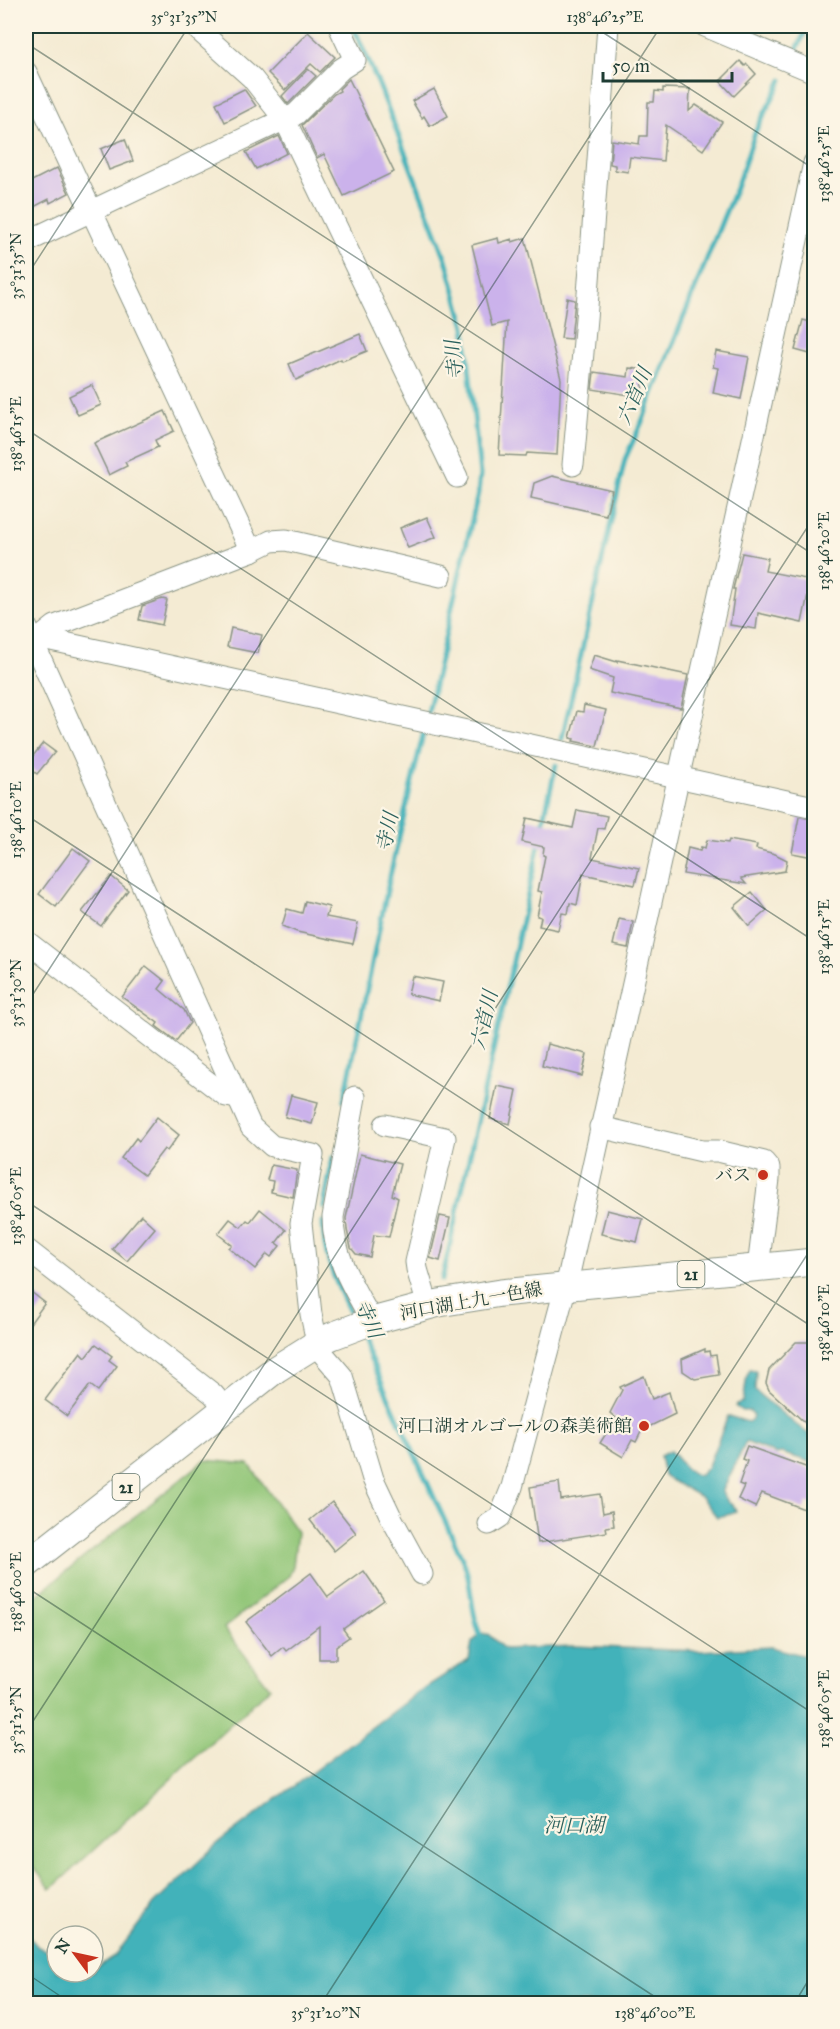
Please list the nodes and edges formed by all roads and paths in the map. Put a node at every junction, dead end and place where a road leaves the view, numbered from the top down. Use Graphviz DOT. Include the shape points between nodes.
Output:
graph roads {
  1 [pos="194,26"];
  2 [pos="339,26"];
  3 [pos="608,26"];
  4 [pos="705,26"];
  5 [pos="26,72"];
  6 [pos="814,72"];
  7 [pos="285,120"];
  8 [pos="814,163"];
  9 [pos="91,211"];
  10 [pos="26,242"];
  11 [pos="573,465"];
  12 [pos="457,477"];
  13 [pos="251,550"];
  14 [pos="441,576"];
  15 [pos="29,637"];
  16 [pos="678,778"];
  17 [pos="814,807"];
  18 [pos="26,941"];
  19 [pos="356,1096"];
  20 [pos="237,1098"];
  21 [pos="385,1125"];
  22 [pos="600,1127"];
  23 [pos="26,1249"];
  24 [pos="814,1262"];
  25 [pos="758,1268"];
  26 [pos="567,1286"];
  27 [pos="428,1306"];
  28 [pos="368,1322"];
  29 [pos="326,1339"];
  30 [pos="225,1408"];
  31 [pos="489,1524"];
  32 [pos="26,1565"];
  33 [pos="422,1574"];
  1 -- 7 [label="street" via="252,78"];
  2 -- 7 [label="street" via="355,60"];
  3 -- 11 [label="street"];
  4 -- 6 [label="street"];
  5 -- 9 [label="street"];
  7 -- 9 [label="street"];
  7 -- 12 [label="street"];
  8 -- 16 [label="street"];
  9 -- 10 [label="street"];
  9 -- 13 [label="street"];
  13 -- 14 [label="street" via="271,541 286,540"];
  13 -- 15 [label="street"];
  15 -- 16 [label="street" via="233,678"];
  15 -- 20 [label="street"];
  16 -- 17 [label="street"];
  16 -- 22 [label="street"];
  18 -- 20 [label="street" via="226,1096"];
  19 -- 28 [label="street" via="333,1233 337,1252"];
  20 -- 29 [label="street" via="251,1127 272,1146 313,1155 301,1223 311,1314"];
  21 -- 27 [label="street" via="445,1138 416,1262"];
  22 -- 25 [label="street" via="764,1162 769,1168 769,1179"];
  22 -- 26 [label="street"];
  23 -- 30 [label="street" via="213,1394"];
  24 -- 25 [label="main road, 河口湖上九一色線 / 21"];
  25 -- 26 [label="main road, 河口湖上九一色線 / 21"];
  26 -- 27 [label="main road, 河口湖上九一色線 / 21"];
  26 -- 31 [label="street" via="512,1487 500,1517"];
  27 -- 28 [label="main road, 河口湖上九一色線 / 21"];
  28 -- 29 [label="main road, 河口湖上九一色線 / 21"];
  29 -- 30 [label="main road, 河口湖上九一色線 / 21"];
  29 -- 33 [label="street" via="324,1355 342,1376 374,1479"];
  30 -- 32 [label="main road, 河口湖上九一色線 / 21"];
}
